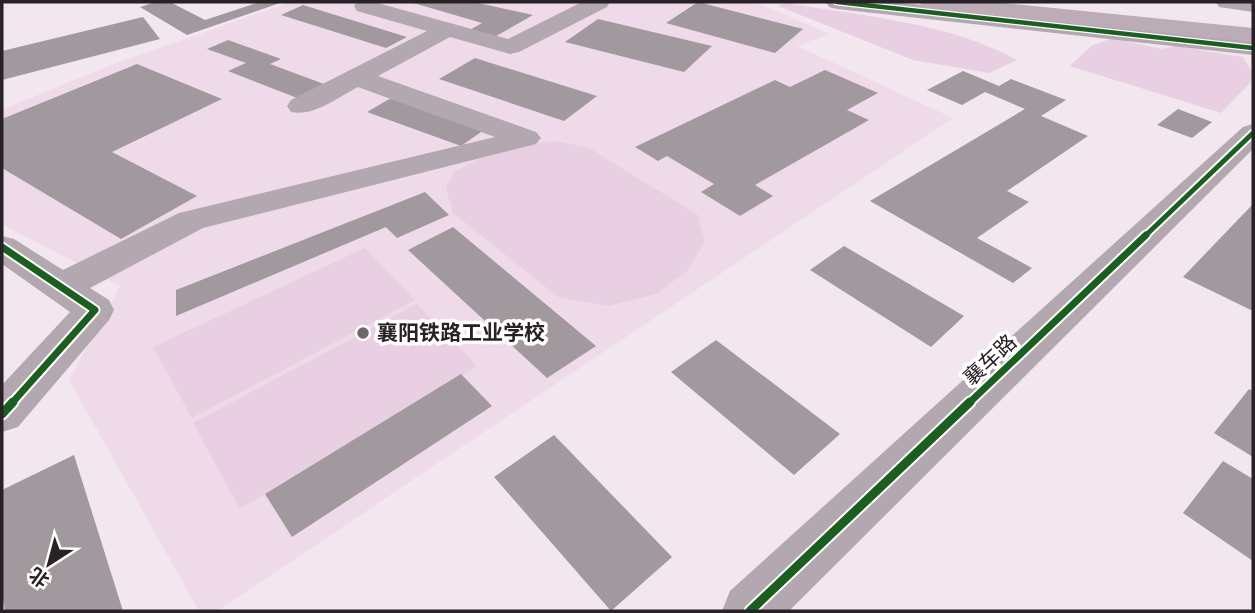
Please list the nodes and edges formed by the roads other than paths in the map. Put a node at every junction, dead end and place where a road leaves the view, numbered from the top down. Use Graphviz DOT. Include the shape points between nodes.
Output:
graph roads {
  1 [pos="599,2"];
  2 [pos="836,2"];
  3 [pos="930,2"];
  4 [pos="1112,2"];
  5 [pos="1227,2"];
  6 [pos="1253,5"];
  7 [pos="365,6"];
  8 [pos="1253,17"];
  9 [pos="448,29"];
  10 [pos="1253,35"];
  11 [pos="1253,48"];
  12 [pos="356,77"];
  13 [pos="301,106"];
  14 [pos="1251,139"];
  15 [pos="2,247"];
  16 [pos="61,287"];
  17 [pos="2,414"];
  18 [pos="750,611"];
  1 -- 9 [label="street" via="510,47"];
  2 -- 11 [label="street"];
  3 -- 10 [label="highway"];
  4 -- 8 [label="highway"];
  5 -- 6 [label="street"];
  7 -- 9 [label="street"];
  9 -- 12 [label="street"];
  12 -- 13 [label="street"];
  12 -- 16 [label="street" via="526,138 191,220"];
  14 -- 18 [label="street, 襄车路"];
  15 -- 16 [label="street"];
  16 -- 17 [label="street" via="95,310"];
}
